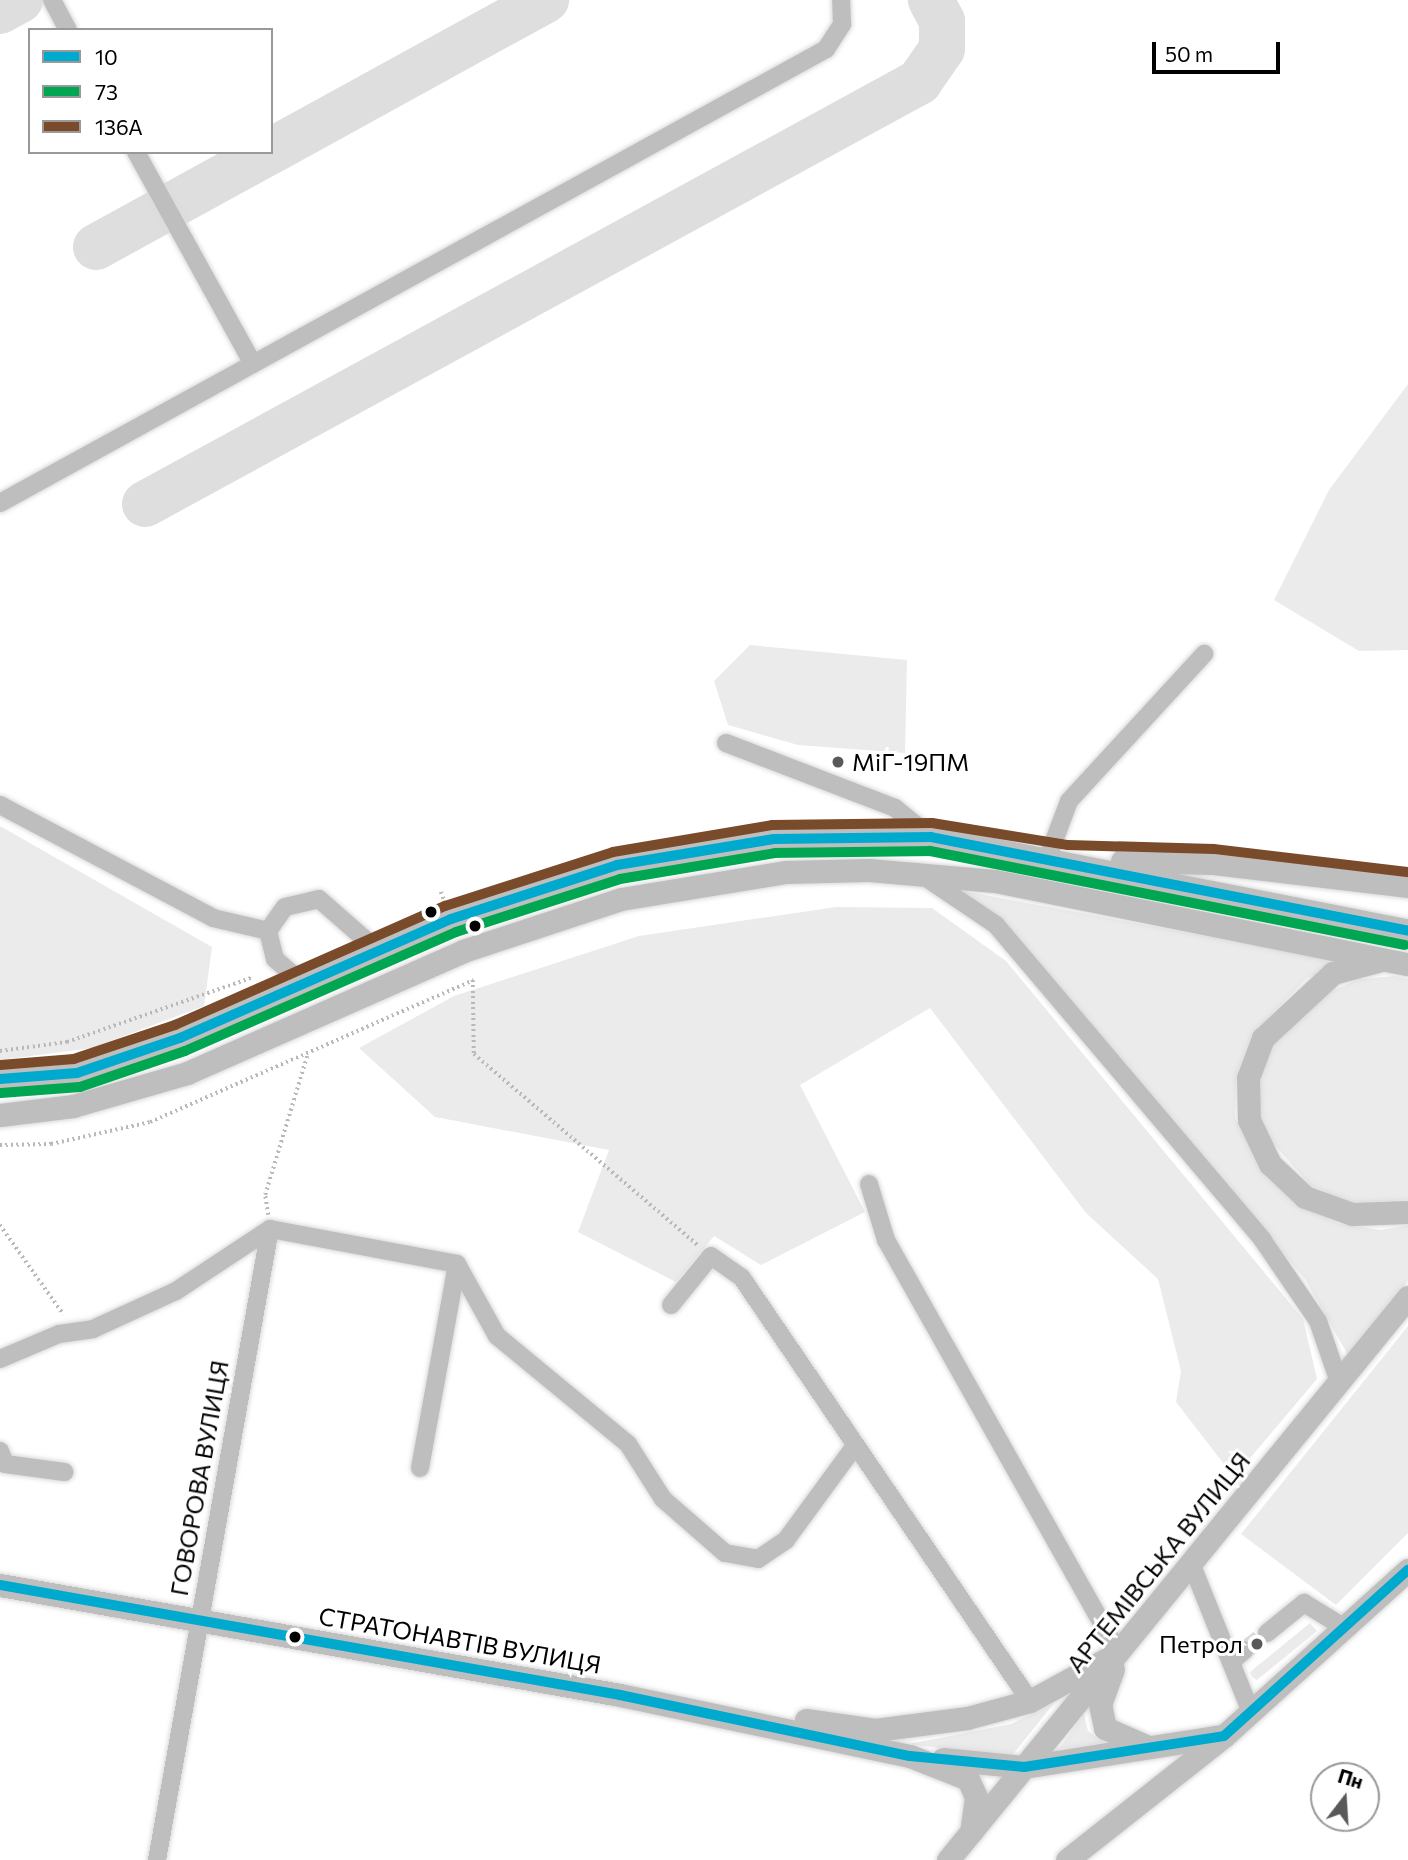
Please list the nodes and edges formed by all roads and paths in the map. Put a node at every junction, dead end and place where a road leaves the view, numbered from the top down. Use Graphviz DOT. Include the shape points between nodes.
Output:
graph roads {
  1 [pos="52,0"];
  2 [pos="841,0"];
  3 [pos="67,28"];
  4 [pos="137,154"];
  5 [pos="253,364"];
  6 [pos="0,503"];
  7 [pos="1204,654"];
  8 [pos="726,743"];
  9 [pos="0,805"];
  10 [pos="867,835"];
  11 [pos="931,837"];
  12 [pos="1057,858"];
  13 [pos="869,870"];
  14 [pos="919,873"];
  15 [pos="1408,886"];
  16 [pos="268,930"];
  17 [pos="1408,931"];
  18 [pos="377,950"];
  19 [pos="1397,962"];
  20 [pos="251,978"];
  21 [pos="303,983"];
  22 [pos="392,984"];
  23 [pos="330,1012"];
  24 [pos="0,1051"];
  25 [pos="307,1056"];
  26 [pos="0,1079"];
  27 [pos="0,1115"];
  28 [pos="0,1145"];
  29 [pos="869,1184"];
  30 [pos="1408,1212"];
  31 [pos="0,1225"];
  32 [pos="270,1229"];
  33 [pos="711,1256"];
  34 [pos="457,1264"];
  35 [pos="1408,1297"];
  36 [pos="671,1305"];
  37 [pos="76,1331"];
  38 [pos="0,1359"];
  39 [pos="1339,1382"];
  40 [pos="854,1447"];
  41 [pos="0,1451"];
  42 [pos="420,1468"];
  43 [pos="64,1472"];
  44 [pos="1191,1563"];
  45 [pos="1408,1570"];
  46 [pos="0,1585"];
  47 [pos="198,1620"];
  48 [pos="1345,1628"];
  49 [pos="1267,1633"];
  50 [pos="1119,1653"];
  51 [pos="620,1695"];
  52 [pos="1030,1701"];
  53 [pos="1251,1712"];
  54 [pos="1224,1736"];
  55 [pos="1152,1746"];
  56 [pos="910,1756"];
  57 [pos="1024,1767"];
  58 [pos="971,1832"];
  59 [pos="157,1860"];
  60 [pos="948,1860"];
  61 [pos="1067,1860"];
  1 -- 3 [label="street"];
  2 -- 5 [label="street" via="842,24 826,49"];
  4 -- 5 [label="street"];
  5 -- 6 [label="street"];
  7 -- 12 [label="street" via="1069,801"];
  8 -- 11 [label="street" via="895,808"];
  9 -- 16 [label="street" via="213,918"];
  10 -- 11 [label="main road"];
  10 -- 13 [label="main road" via="880,845 880,858"];
  10 -- 18 [label="main road" via="774,839 617,865"];
  11 -- 12 [label="main road"];
  11 -- 14 [label="main road" via="917,848"];
  12 -- 15 [label="main road" via="1212,863"];
  12 -- 17 [label="main road"];
  13 -- 14 [label="main road"];
  13 -- 22 [label="main road" via="785,872 621,899 480,944"];
  14 -- 19 [label="main road" via="995,881"];
  14 -- 39 [label="street" via="996,925 1262,1238 1318,1321"];
  16 -- 18 [label="street" via="285,906 319,899"];
  16 -- 21 [label="street" via="275,959"];
  18 -- 21 [label="main road"];
  18 -- 22 [label="main road"];
  19 -- 30 [label="main road" via="1333,973 1263,1038 1248,1078 1249,1120 1270,1164 1305,1197 1352,1214"];
  20 -- 24 [label="path" via="67,1042"];
  21 -- 23 [label="main road"];
  21 -- 26 [label="main road" via="180,1038 77,1073"];
  22 -- 23 [label="main road"];
  23 -- 27 [label="main road" via="122,1095"];
  25 -- 28 [label="path" via="150,1122 51,1144"];
  25 -- 32 [label="path" via="265,1195"];
  25 -- 33 [label="path" via="473,980 474,1054"];
  29 -- 50 [label="street" via="886,1240"];
  31 -- 37 [label="path"];
  32 -- 34 [label="street"];
  32 -- 37 [label="street" via="176,1291"];
  32 -- 47 [label="street, ГОВОРОВА ВУЛИЦЯ"];
  33 -- 36 [label="street"];
  33 -- 40 [label="street" via="742,1278"];
  34 -- 40 [label="street" via="496,1336 628,1444 663,1499 725,1553 758,1559 786,1540"];
  34 -- 42 [label="street"];
  35 -- 39 [label="main road, АРТЕМІВСЬКА ВУЛИЦЯ"];
  37 -- 38 [label="street"];
  39 -- 44 [label="main road, АРТЕМІВСЬКА ВУЛИЦЯ"];
  40 -- 52 [label="street"];
  41 -- 43 [label="street" via="5,1464"];
  44 -- 50 [label="main road, АРТЕМІВСЬКА ВУЛИЦЯ"];
  44 -- 53 [label="street" via="1238,1656"];
  45 -- 48 [label="main road"];
  46 -- 47 [label="main road, СТРАТОНАВТІВ ВУЛИЦЯ"];
  47 -- 51 [label="main road, СТРАТОНАВТІВ ВУЛИЦЯ"];
  47 -- 59 [label="street, ГОВОРОВА ВУЛИЦЯ"];
  48 -- 49 [label="street" via="1304,1603"];
  48 -- 53 [label="main road"];
  50 -- 52 [label="main road"];
  50 -- 55 [label="main road" via="1100,1704 1105,1727 1123,1741"];
  50 -- 57 [label="main road, АРТЕМІВСЬКА ВУЛИЦЯ"];
  51 -- 52 [label="main road" via="875,1730"];
  51 -- 56 [label="main road, СТРАТОНАВТІВ ВУЛИЦЯ"];
  53 -- 54 [label="main road"];
  54 -- 55 [label="main road"];
  54 -- 61 [label="main road"];
  55 -- 57 [label="main road"];
  56 -- 57 [label="main road"];
  56 -- 58 [label="main road" via="968,1779 976,1797"];
  57 -- 58 [label="main road, АРТЕМІВСЬКА ВУЛИЦЯ"];
  58 -- 60 [label="main road, АРТЕМІВСЬКА ВУЛИЦЯ"];
}
